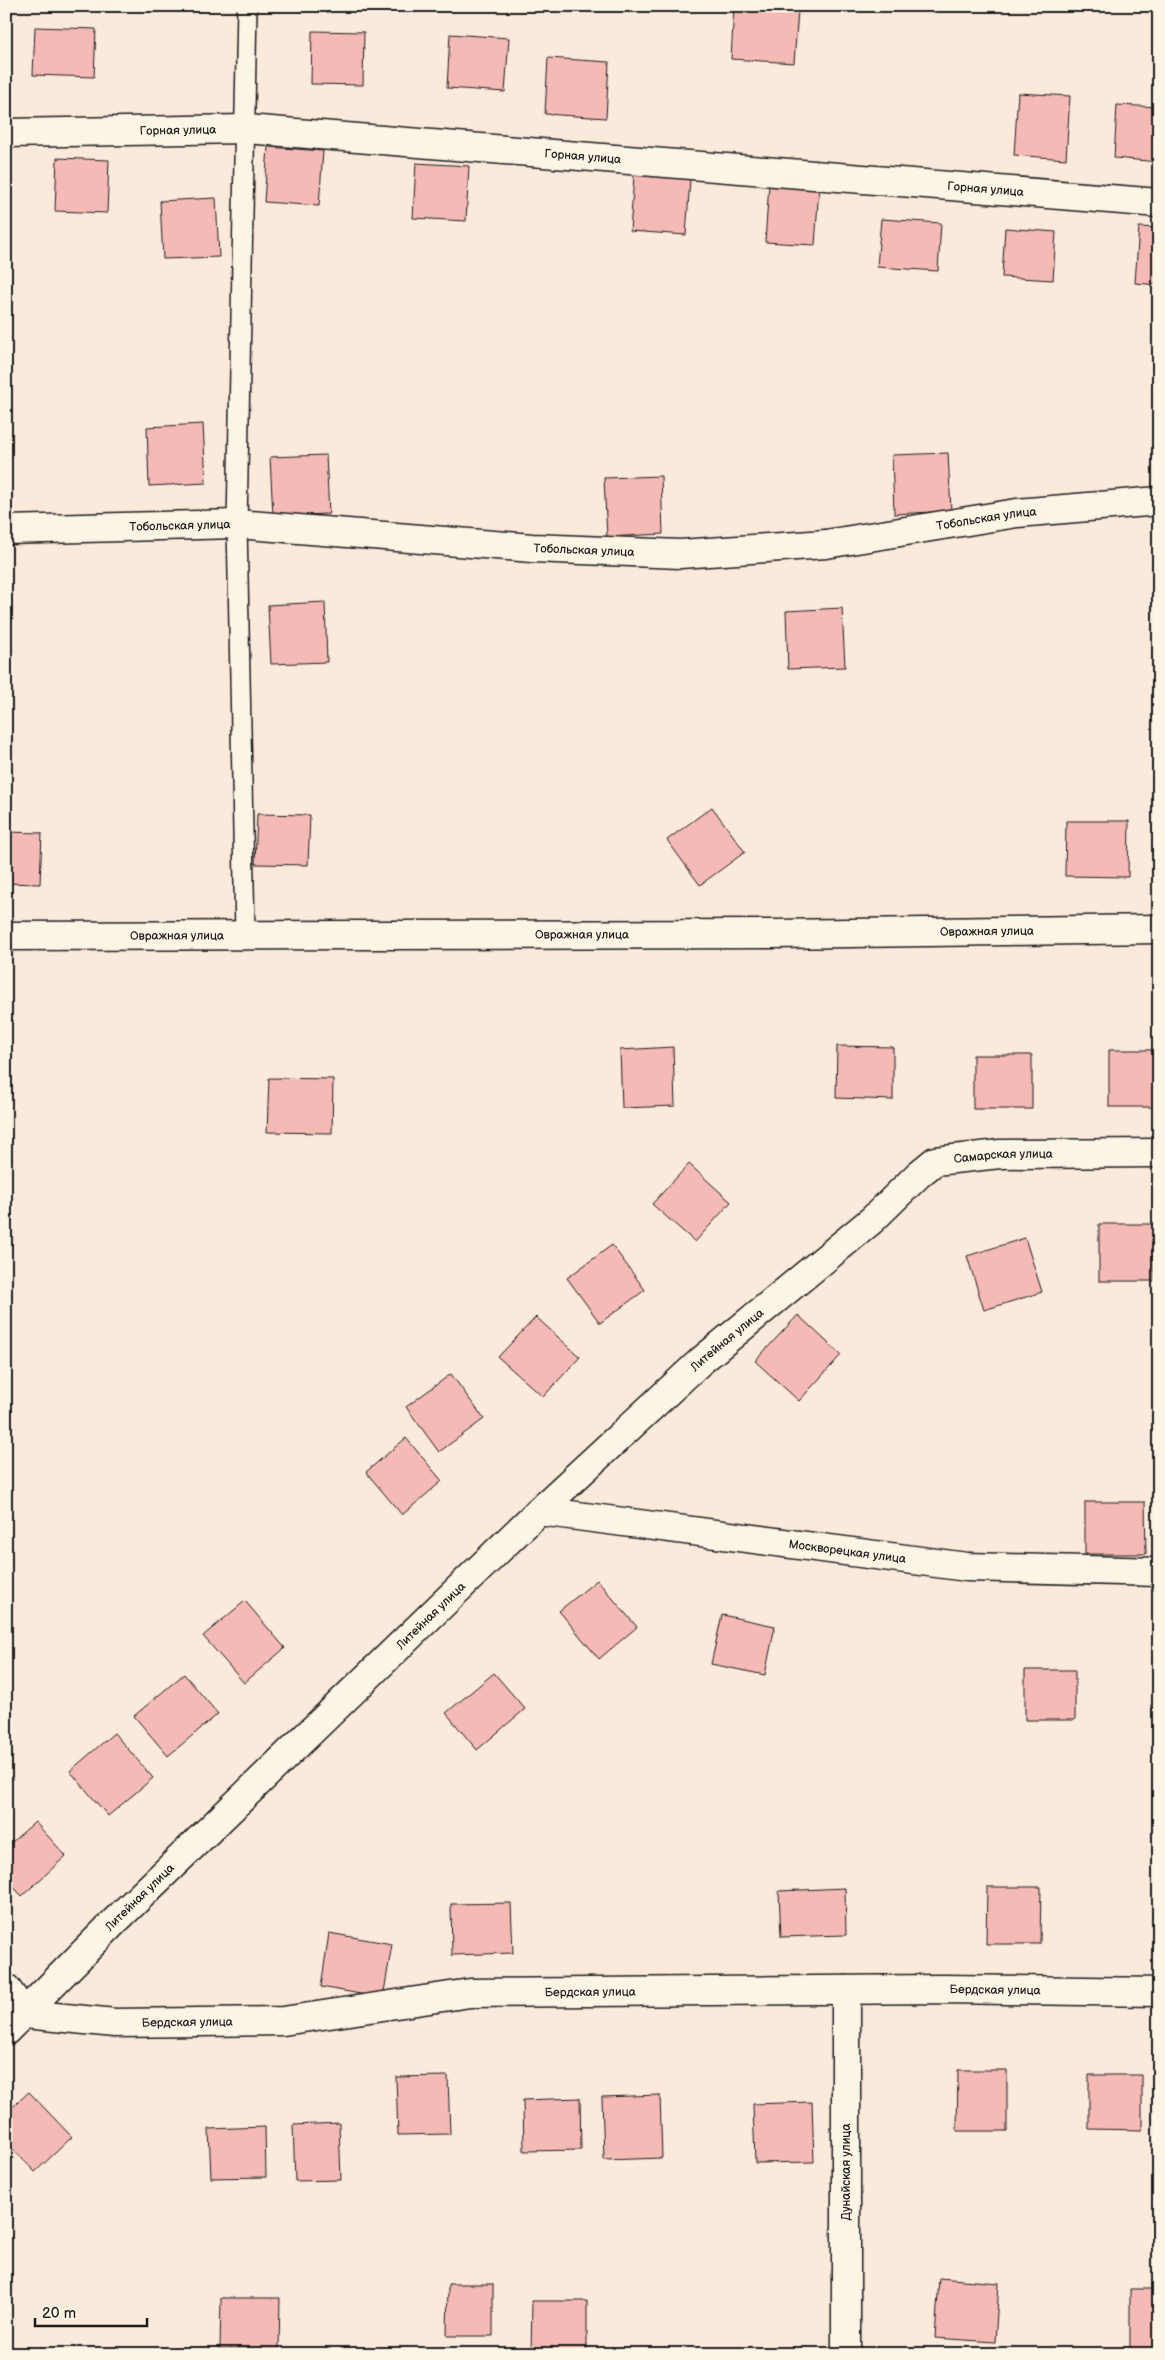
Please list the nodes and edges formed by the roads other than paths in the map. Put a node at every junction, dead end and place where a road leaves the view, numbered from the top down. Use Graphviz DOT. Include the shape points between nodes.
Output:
graph roads {
  1 [pos="247,6"];
  2 [pos="246,129"];
  3 [pos="6,133"];
  4 [pos="1159,203"];
  5 [pos="1159,501"];
  6 [pos="237,524"];
  7 [pos="6,530"];
  8 [pos="1159,929"];
  9 [pos="246,934"];
  10 [pos="6,936"];
  11 [pos="1159,1153"];
  12 [pos="872,1220"];
  13 [pos="539,1511"];
  14 [pos="1159,1572"];
  15 [pos="6,1988"];
  16 [pos="846,1990"];
  17 [pos="1159,1992"];
  18 [pos="16,2022"];
  19 [pos="846,2354"];
  1 -- 2 [label="lane"];
  2 -- 3 [label="street, Горная улица"];
  2 -- 4 [label="street, Горная улица"];
  2 -- 6 [label="lane"];
  5 -- 6 [label="street, Тобольская улица" via="1016,513 826,544 680,554 532,548"];
  6 -- 7 [label="street, Тобольская улица"];
  6 -- 9 [label="lane"];
  8 -- 9 [label="street, Овражная улица" via="773,934"];
  9 -- 10 [label="street, Овражная улица"];
  11 -- 12 [label="street, Самарская улица" via="1000,1154 935,1161"];
  12 -- 13 [label="street, Литейная улица" via="701,1361"];
  13 -- 14 [label="street, Москворецкая улица" via="967,1567"];
  13 -- 18 [label="street, Литейная улица" via="115,1921"];
  15 -- 18 [label="street"];
  16 -- 17 [label="street, Бердская улица"];
  16 -- 18 [label="street, Бердская улица" via="470,1993 284,2021"];
  16 -- 19 [label="street, Дунайская улица"];
}
